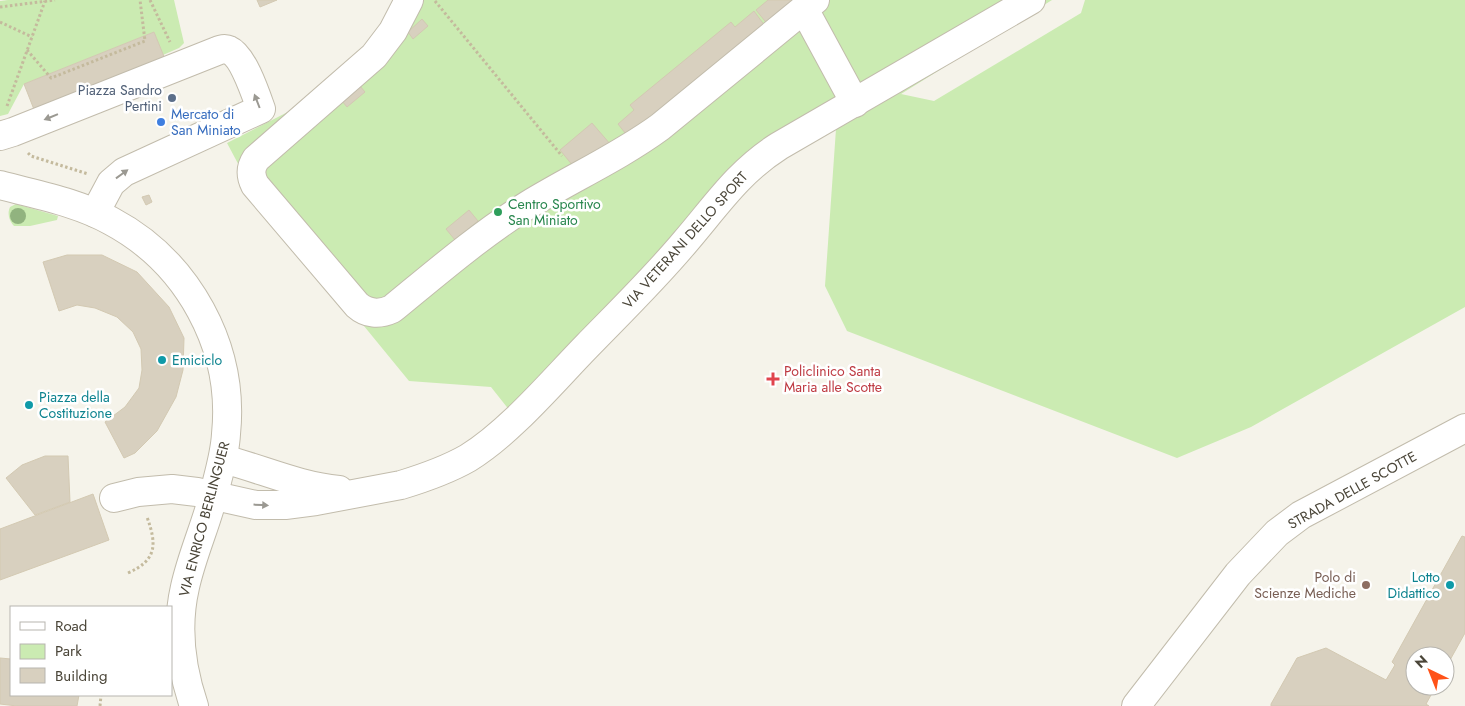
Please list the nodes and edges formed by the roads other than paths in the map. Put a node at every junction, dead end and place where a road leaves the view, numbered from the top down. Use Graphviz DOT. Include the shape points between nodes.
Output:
graph roads {
  1 [pos="409,0"];
  2 [pos="1030,0"];
  3 [pos="809,5"];
  4 [pos="855,103"];
  5 [pos="9,136"];
  6 [pos="0,184"];
  7 [pos="95,213"];
  8 [pos="1465,428"];
  9 [pos="223,459"];
  10 [pos="358,492"];
  11 [pos="126,495"];
  12 [pos="214,496"];
  13 [pos="194,706"];
  14 [pos="1136,706"];
  1 -- 3 [label="street" via="393,31 374,56 256,159 250,171 255,185 357,304 368,312 382,313 392,309 494,227 633,146"];
  2 -- 4 [label="street, VIA VETERANI DELLO SPORT"];
  3 -- 4 [label="street"];
  4 -- 10 [label="street, VIA VETERANI DELLO SPORT" via="779,146 746,170 638,293 524,411 482,448 452,466 416,481"];
  7 -- 5 [label="street, one-way" via="111,183 124,172 261,109 239,60 228,49 217,50"];
  6 -- 7 [label="street, VIA ENRICO BERLINGUER"];
  7 -- 9 [label="street, VIA ENRICO BERLINGUER" via="124,228 156,253 183,281 202,311 218,349 225,383 227,419"];
  8 -- 14 [label="street, STRADA DELLE SCOTTE" via="1301,516 1277,533 1238,574"];
  9 -- 10 [label="street, VIA VETERANI DELLO SPORT" via="300,483"];
  9 -- 12 [label="street, VIA ENRICO BERLINGUER"];
  12 -- 10 [label="street, VIA VETERANI DELLO SPORT, one-way" via="256,505 285,505"];
  11 -- 12 [label="street, VIA VETERANI DELLO SPORT" via="172,489"];
  12 -- 13 [label="street, VIA ENRICO BERLINGUER" via="185,587 182,608 182,660"];
}
